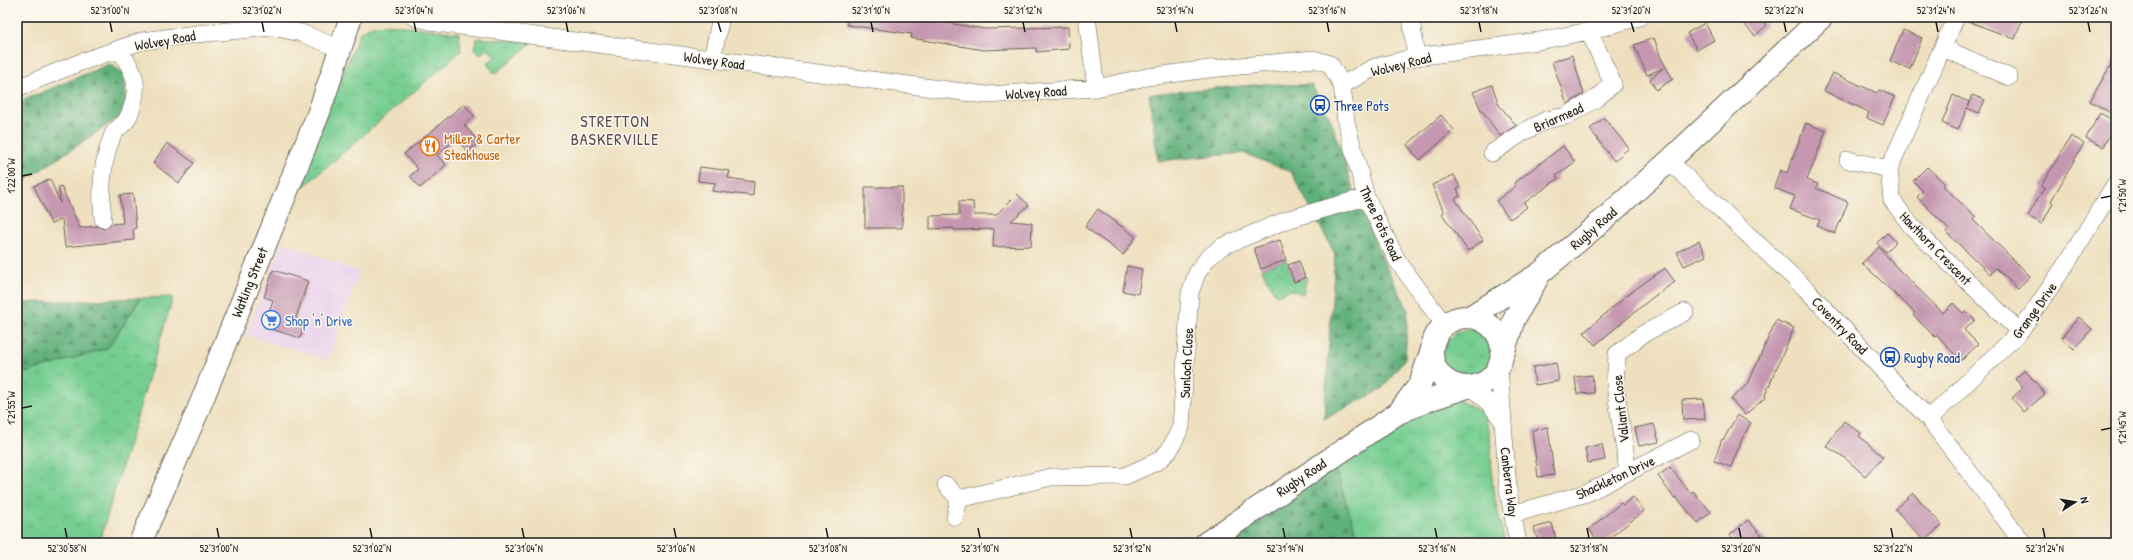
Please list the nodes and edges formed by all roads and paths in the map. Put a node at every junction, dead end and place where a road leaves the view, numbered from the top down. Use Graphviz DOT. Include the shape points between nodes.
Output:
graph roads {
  1 [pos="351,17"];
  2 [pos="414,17"];
  3 [pos="721,17"];
  4 [pos="1087,17"];
  5 [pos="1411,17"];
  6 [pos="1639,17"];
  7 [pos="1822,17"];
  8 [pos="1956,17"];
  9 [pos="1589,31"];
  10 [pos="1943,48"];
  11 [pos="120,49"];
  12 [pos="341,49"];
  13 [pos="1416,57"];
  14 [pos="712,60"];
  15 [pos="2009,77"];
  16 [pos="1342,85"];
  17 [pos="17,88"];
  18 [pos="1096,88"];
  19 [pos="1492,153"];
  20 [pos="1848,160"];
  21 [pos="1669,161"];
  22 [pos="1889,169"];
  23 [pos="2116,183"];
  24 [pos="1366,197"];
  25 [pos="103,219"];
  26 [pos="1539,274"];
  27 [pos="1685,312"];
  28 [pos="1471,316"];
  29 [pos="1446,323"];
  30 [pos="2020,332"];
  31 [pos="1432,349"];
  32 [pos="1501,361"];
  33 [pos="1469,387"];
  34 [pos="1398,413"];
  35 [pos="1929,419"];
  36 [pos="1503,421"];
  37 [pos="1691,440"];
  38 [pos="1628,472"];
  39 [pos="946,485"];
  40 [pos="960,499"];
  41 [pos="1513,514"];
  42 [pos="955,517"];
  43 [pos="140,543"];
  44 [pos="1206,543"];
  45 [pos="1518,543"];
  46 [pos="2023,543"];
  1 -- 12 [label="main road, Watling Street"];
  2 -- 14 [label="street, Wolvey Road" via="437,23"];
  3 -- 14 [label="street"];
  4 -- 18 [label="street"];
  5 -- 13 [label="street"];
  6 -- 9 [label="street, Wolvey Road"];
  7 -- 21 [label="main road, Rugby Road"];
  8 -- 10 [label="street, Hawthorn Crescent"];
  9 -- 13 [label="street, Wolvey Road" via="1539,41"];
  9 -- 19 [label="street, Briarmead" via="1613,84 1596,99 1566,116 1546,120"];
  10 -- 15 [label="street"];
  10 -- 22 [label="street, Hawthorn Crescent"];
  11 -- 12 [label="street, Wolvey Road" via="142,42 273,28 301,33"];
  11 -- 17 [label="street, Wolvey Road"];
  11 -- 25 [label="street" via="134,77 134,96 131,110 125,123 114,133 106,157 101,200"];
  12 -- 43 [label="main road, Watling Street" via="319,112 199,408"];
  13 -- 16 [label="street, Wolvey Road" via="1374,67"];
  14 -- 18 [label="street, Wolvey Road" via="986,95"];
  16 -- 18 [label="street, Wolvey Road" via="1330,64 1314,59 1147,77"];
  16 -- 24 [label="street, Three Pots Road" via="1346,122"];
  20 -- 22 [label="street"];
  21 -- 26 [label="main road, Rugby Road"];
  21 -- 35 [label="street, Coventry Road" via="1806,289"];
  22 -- 30 [label="street, Hawthorn Crescent" via="1892,200 1912,227"];
  23 -- 30 [label="street, Grange Drive"];
  24 -- 29 [label="street, Three Pots Road" via="1397,260 1437,315"];
  24 -- 40 [label="street, Sunloch Close" via="1286,220 1220,247 1206,259 1197,273 1190,293 1181,427 1169,452 1158,462 1125,476 1051,477"];
  26 -- 28 [label="main road, Rugby Road"];
  26 -- 32 [label="main road, Rugby Road" via="1514,319"];
  27 -- 38 [label="street, Valiant Close" via="1643,334 1617,354 1615,385"];
  28 -- 29 [label="main road"];
  28 -- 32 [label="main road" via="1484,320 1494,329 1501,341"];
  29 -- 31 [label="main road" via="1436,334"];
  30 -- 35 [label="street, Grange Drive"];
  31 -- 33 [label="main road" via="1435,366 1446,380"];
  31 -- 34 [label="main road, Rugby Road" via="1420,384"];
  32 -- 33 [label="main road" via="1488,381"];
  32 -- 36 [label="street, Canberra Way"];
  33 -- 34 [label="main road, Rugby Road"];
  33 -- 36 [label="street" via="1490,404"];
  34 -- 44 [label="main road, Rugby Road"];
  35 -- 46 [label="street, Coventry Road"];
  36 -- 41 [label="street, Canberra Way" via="1508,490"];
  37 -- 38 [label="street, Shackleton Drive"];
  38 -- 41 [label="street, Shackleton Drive" via="1587,492"];
  39 -- 40 [label="street"];
  40 -- 42 [label="street"];
  41 -- 45 [label="street, Canberra Way"];
}
